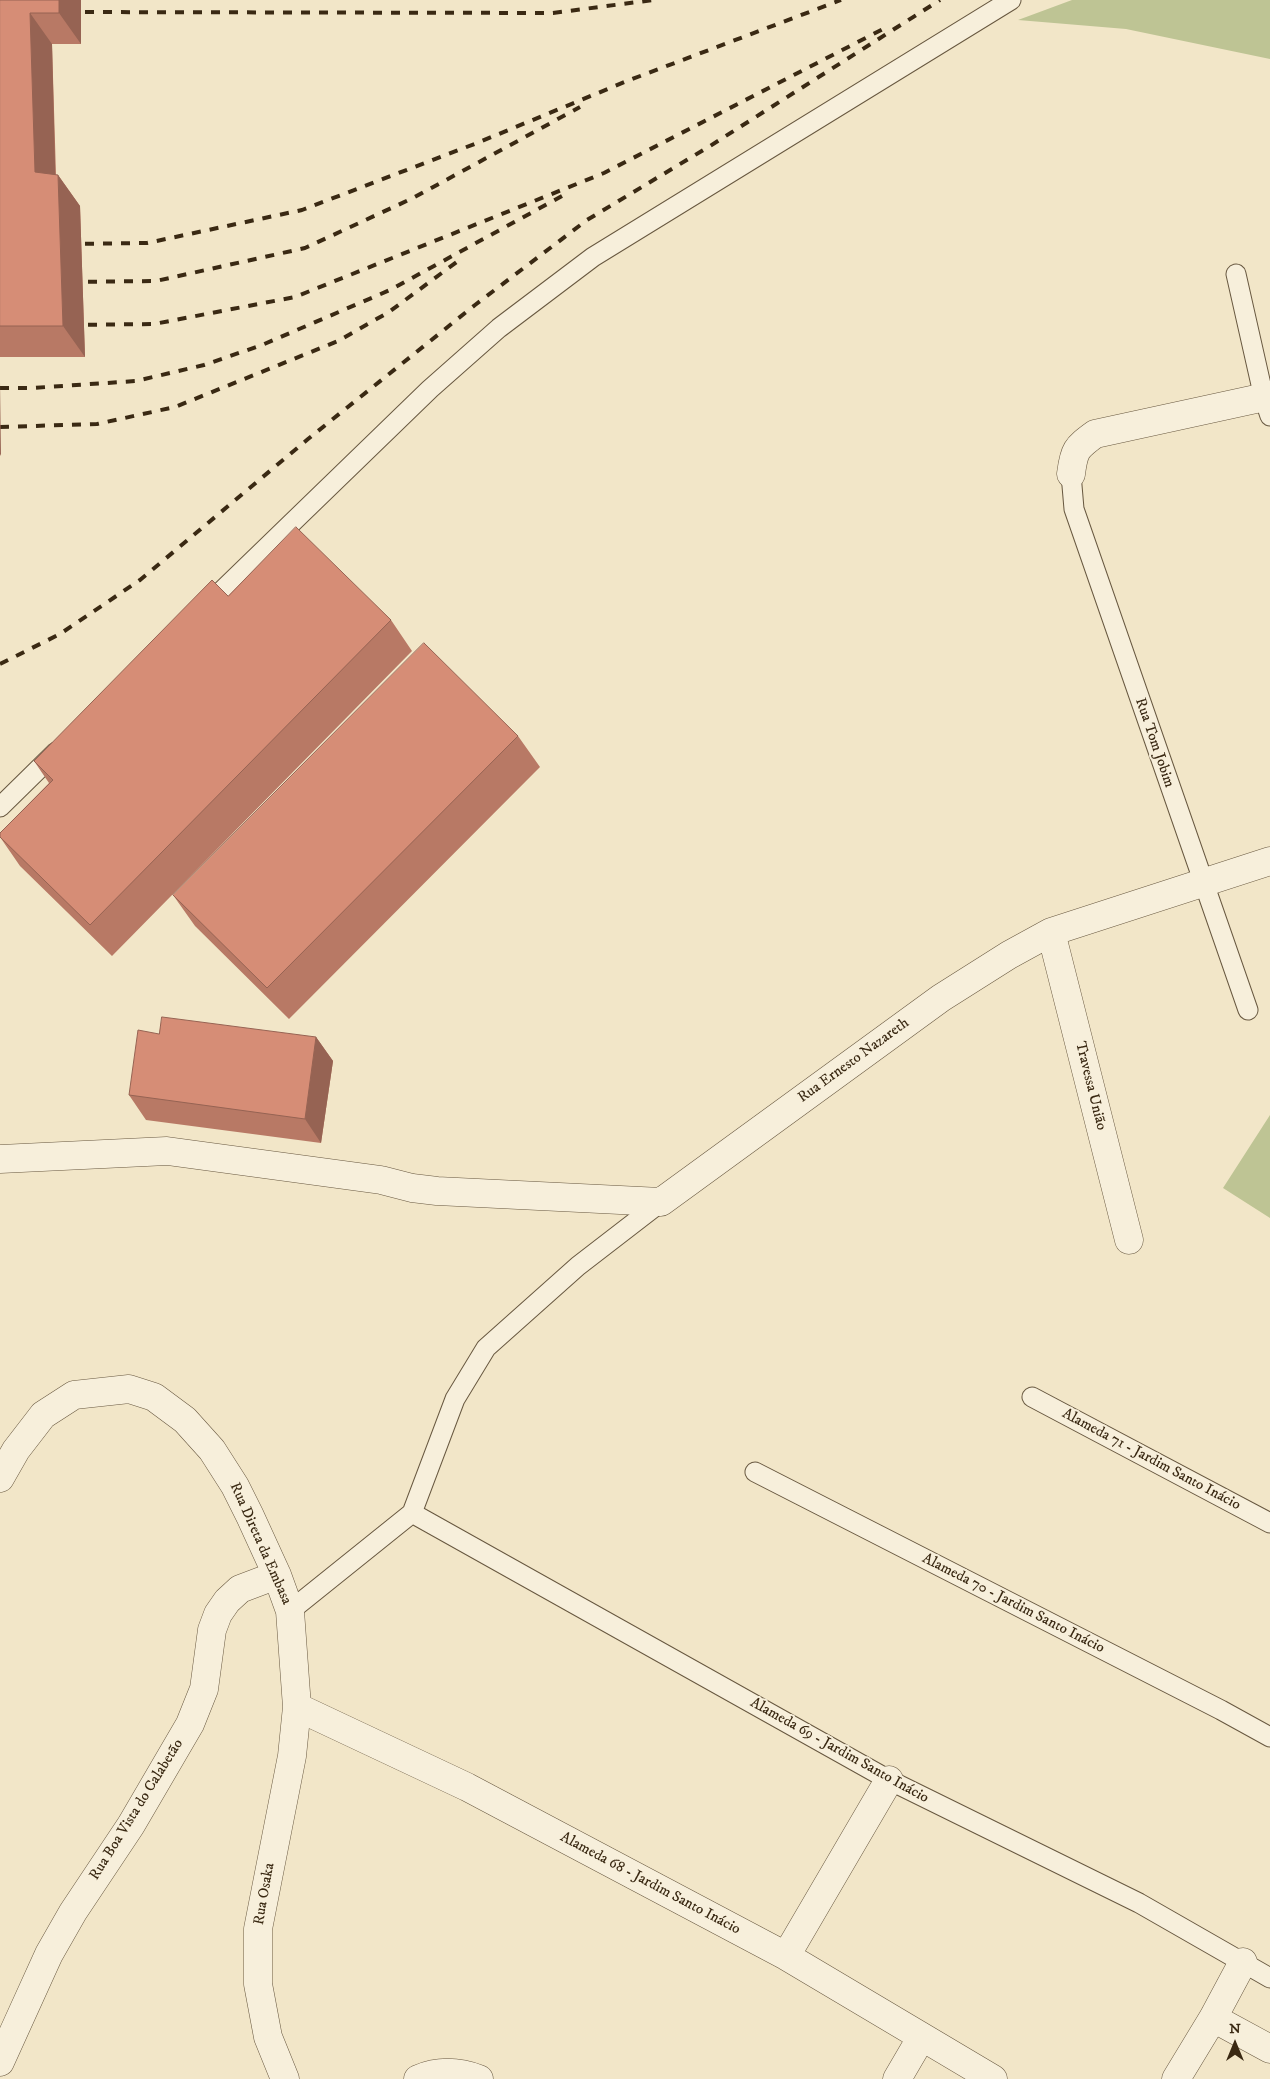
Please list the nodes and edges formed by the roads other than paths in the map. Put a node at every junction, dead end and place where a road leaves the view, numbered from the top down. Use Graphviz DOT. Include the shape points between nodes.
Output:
graph roads {
  1 [pos="1011,0"];
  2 [pos="1236,274"];
  3 [pos="1268,403"];
  4 [pos="1071,474"];
  5 [pos="189,622"];
  6 [pos="70,738"];
  7 [pos="0,807"];
  8 [pos="1270,860"];
  9 [pos="1202,882"];
  10 [pos="1051,932"];
  11 [pos="1248,1010"];
  12 [pos="0,1159"];
  13 [pos="661,1202"];
  14 [pos="1129,1240"];
  15 [pos="1032,1397"];
  16 [pos="755,1472"];
  17 [pos="0,1478"];
  18 [pos="412,1514"];
  19 [pos="1270,1523"];
  20 [pos="277,1575"];
  21 [pos="290,1611"];
  22 [pos="297,1707"];
  23 [pos="1270,1737"];
  24 [pos="888,1780"];
  25 [pos="786,1956"];
  26 [pos="1243,1962"];
  27 [pos="1270,1978"];
  28 [pos="1213,2018"];
  29 [pos="921,2038"];
  30 [pos="1270,2049"];
  31 [pos="0,2062"];
  32 [pos="285,2079"];
  33 [pos="418,2079"];
  34 [pos="479,2079"];
  35 [pos="898,2079"];
  36 [pos="993,2079"];
  37 [pos="1176,2079"];
  1 -- 5 [label="lane" via="585,263 499,328 430,389"];
  2 -- 3 [label="lane"];
  3 -- 4 [label="street" via="1095,434 1078,446"];
  4 -- 9 [label="lane, Rua Tom Jobim" via="1074,509"];
  6 -- 7 [label="lane"];
  8 -- 9 [label="street, Rua Ernesto Nazareth"];
  9 -- 10 [label="street, Rua Ernesto Nazareth"];
  9 -- 11 [label="lane, Rua Tom Jobim"];
  10 -- 13 [label="street, Rua Ernesto Nazareth" via="940,998"];
  10 -- 14 [label="street, Travessa União"];
  12 -- 13 [label="street" via="167,1151 381,1180 437,1191"];
  13 -- 18 [label="lane, Rua Ernesto Nazareth" via="578,1266 486,1348 455,1399"];
  15 -- 19 [label="lane, Alameda 71 - Jardim Santo Inácio"];
  16 -- 23 [label="lane, Alameda 70 - Jardim Santo Inácio"];
  17 -- 20 [label="street, Rua Direta da Embasa" via="16,1450 44,1415 74,1396 129,1388 154,1397 185,1420 212,1450 239,1493"];
  18 -- 21 [label="lane"];
  18 -- 24 [label="lane, Alameda 69 - Jardim Santo Inácio"];
  20 -- 21 [label="street, Rua Direta da Embasa"];
  20 -- 31 [label="street, Rua Boa Vista do Calabetão" via="240,1589 218,1614 212,1630 204,1689 190,1724 131,1825 63,1929"];
  21 -- 22 [label="street, Rua Direta da Embasa"];
  22 -- 25 [label="street, Alameda 68 - Jardim Santo Inácio" via="467,1787"];
  22 -- 32 [label="street, Rua Osaka" via="292,1756 258,1929 258,1984 268,2037"];
  24 -- 25 [label="street"];
  24 -- 26 [label="lane, Alameda 69 - Jardim Santo Inácio" via="1139,1903"];
  25 -- 29 [label="street, Alameda 68 - Jardim Santo Inácio"];
  26 -- 27 [label="lane, Alameda 69 - Jardim Santo Inácio"];
  26 -- 28 [label="street"];
  28 -- 30 [label="street"];
  28 -- 37 [label="street"];
  29 -- 35 [label="street"];
  29 -- 36 [label="street, Alameda 68 - Jardim Santo Inácio"];
  33 -- 34 [label="street" via="448,2072 464,2073"];
}
